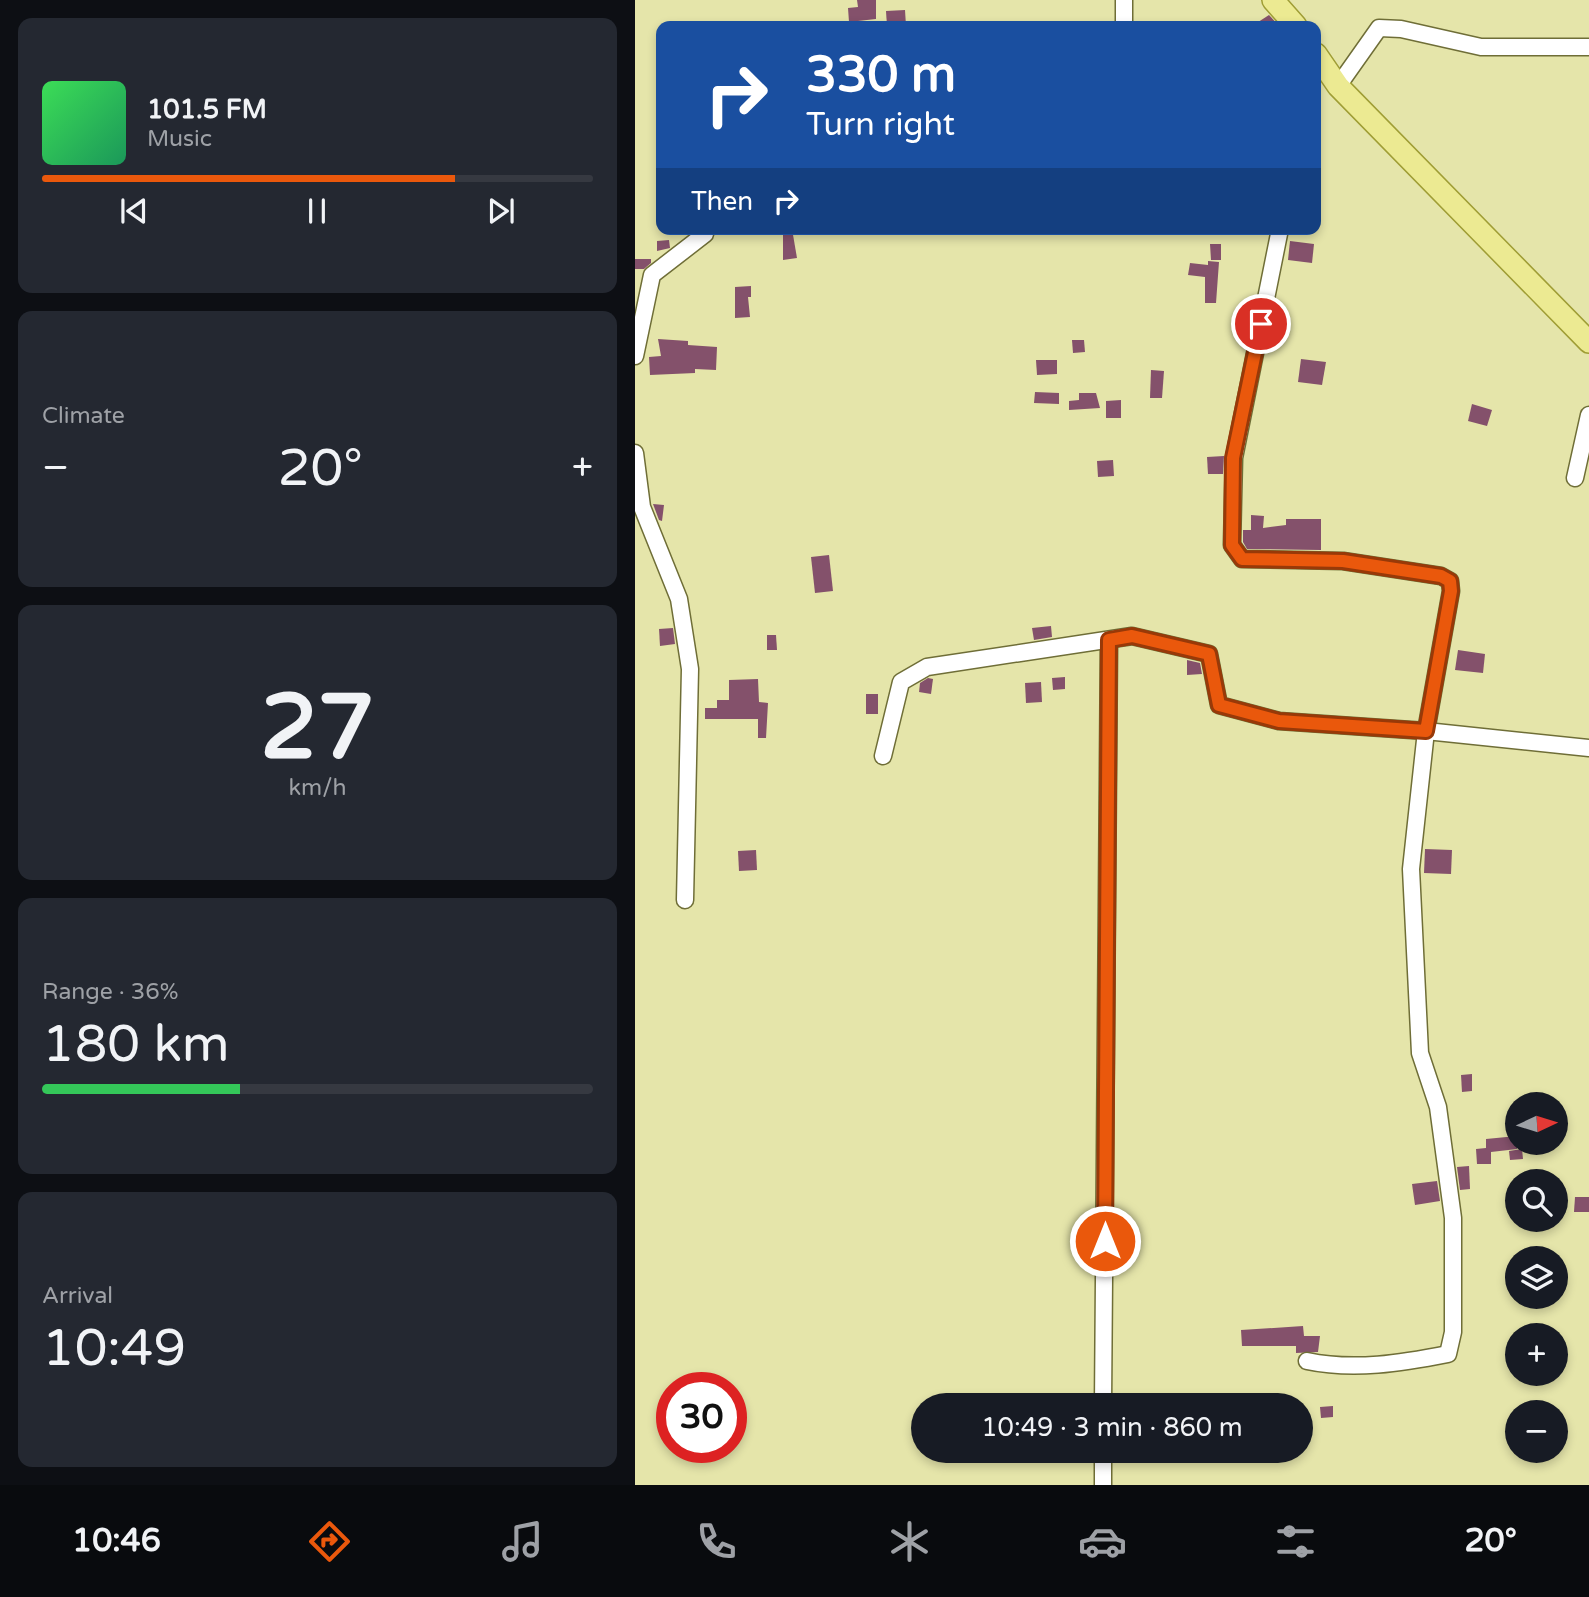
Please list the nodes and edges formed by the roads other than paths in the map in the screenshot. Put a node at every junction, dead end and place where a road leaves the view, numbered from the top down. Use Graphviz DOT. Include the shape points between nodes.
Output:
graph roads {
  1 [pos="1124,0"];
  2 [pos="1273,0"];
  3 [pos="1124,21"];
  4 [pos="1292,21"];
  5 [pos="1589,47"];
  6 [pos="1321,61"];
  7 [pos="1338,86"];
  8 [pos="704,235"];
  9 [pos="1279,235"];
  10 [pos="1589,342"];
  11 [pos="635,356"];
  12 [pos="1589,415"];
  13 [pos="635,453"];
  14 [pos="1575,478"];
  15 [pos="1109,640"];
  16 [pos="1426,731"];
  17 [pos="1589,748"];
  18 [pos="883,757"];
  19 [pos="685,901"];
  20 [pos="1307,1361"];
  21 [pos="1103,1393"];
  22 [pos="1103,1463"];
  23 [pos="1103,1485"];
  1 -- 3 [label="street"];
  2 -- 4 [label="main road"];
  5 -- 7 [label="street" via="1481,47 1379,28"];
  6 -- 7 [label="main road"];
  7 -- 10 [label="main road"];
  8 -- 11 [label="street" via="652,275"];
  9 -- 16 [label="street" via="1233,458 1232,545 1242,559 1343,561 1450,581"];
  12 -- 14 [label="street"];
  13 -- 19 [label="street" via="642,507 679,599 690,669"];
  15 -- 16 [label="street" via="1132,636 1209,654 1219,705 1279,721"];
  15 -- 18 [label="street" via="927,667 901,682"];
  15 -- 21 [label="street"];
  16 -- 17 [label="street"];
  16 -- 20 [label="street" via="1411,869 1420,1053 1438,1107 1453,1218 1453,1332 1448,1354 1399,1364 1329,1366"];
  22 -- 23 [label="street"];
}
